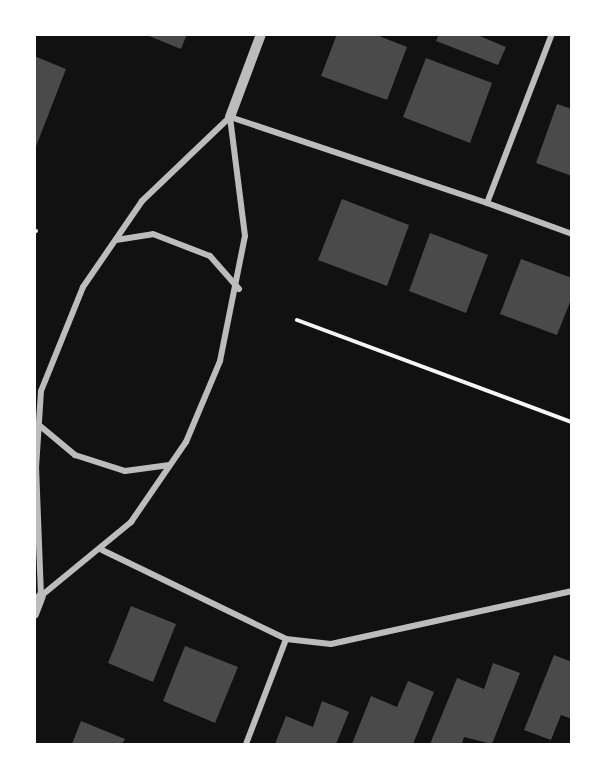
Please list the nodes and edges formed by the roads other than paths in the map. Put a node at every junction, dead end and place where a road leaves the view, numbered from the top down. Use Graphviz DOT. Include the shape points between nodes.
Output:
graph roads {
  1 [pos="261,34"];
  2 [pos="552,34"];
  3 [pos="230,117"];
  4 [pos="487,203"];
  5 [pos="572,234"];
  6 [pos="116,240"];
  7 [pos="239,288"];
  8 [pos="39,425"];
  9 [pos="170,465"];
  10 [pos="37,530"];
  11 [pos="102,550"];
  12 [pos="572,591"];
  13 [pos="41,596"];
  14 [pos="34,614"];
  15 [pos="286,639"];
  16 [pos="246,744"];
  1 -- 3 [label="street"];
  2 -- 4 [label="street"];
  3 -- 4 [label="street"];
  3 -- 6 [label="street" via="142,201"];
  3 -- 7 [label="street" via="246,236"];
  4 -- 5 [label="street"];
  6 -- 7 [label="street" via="153,234 210,256"];
  6 -- 8 [label="street" via="83,287 41,391"];
  7 -- 9 [label="street" via="220,361"];
  8 -- 9 [label="street" via="75,454 126,471"];
  8 -- 10 [label="street"];
  9 -- 11 [label="street" via="131,522"];
  10 -- 13 [label="street"];
  11 -- 13 [label="street"];
  11 -- 15 [label="street"];
  12 -- 15 [label="street" via="331,644"];
  13 -- 14 [label="street"];
  15 -- 16 [label="street"];
}
